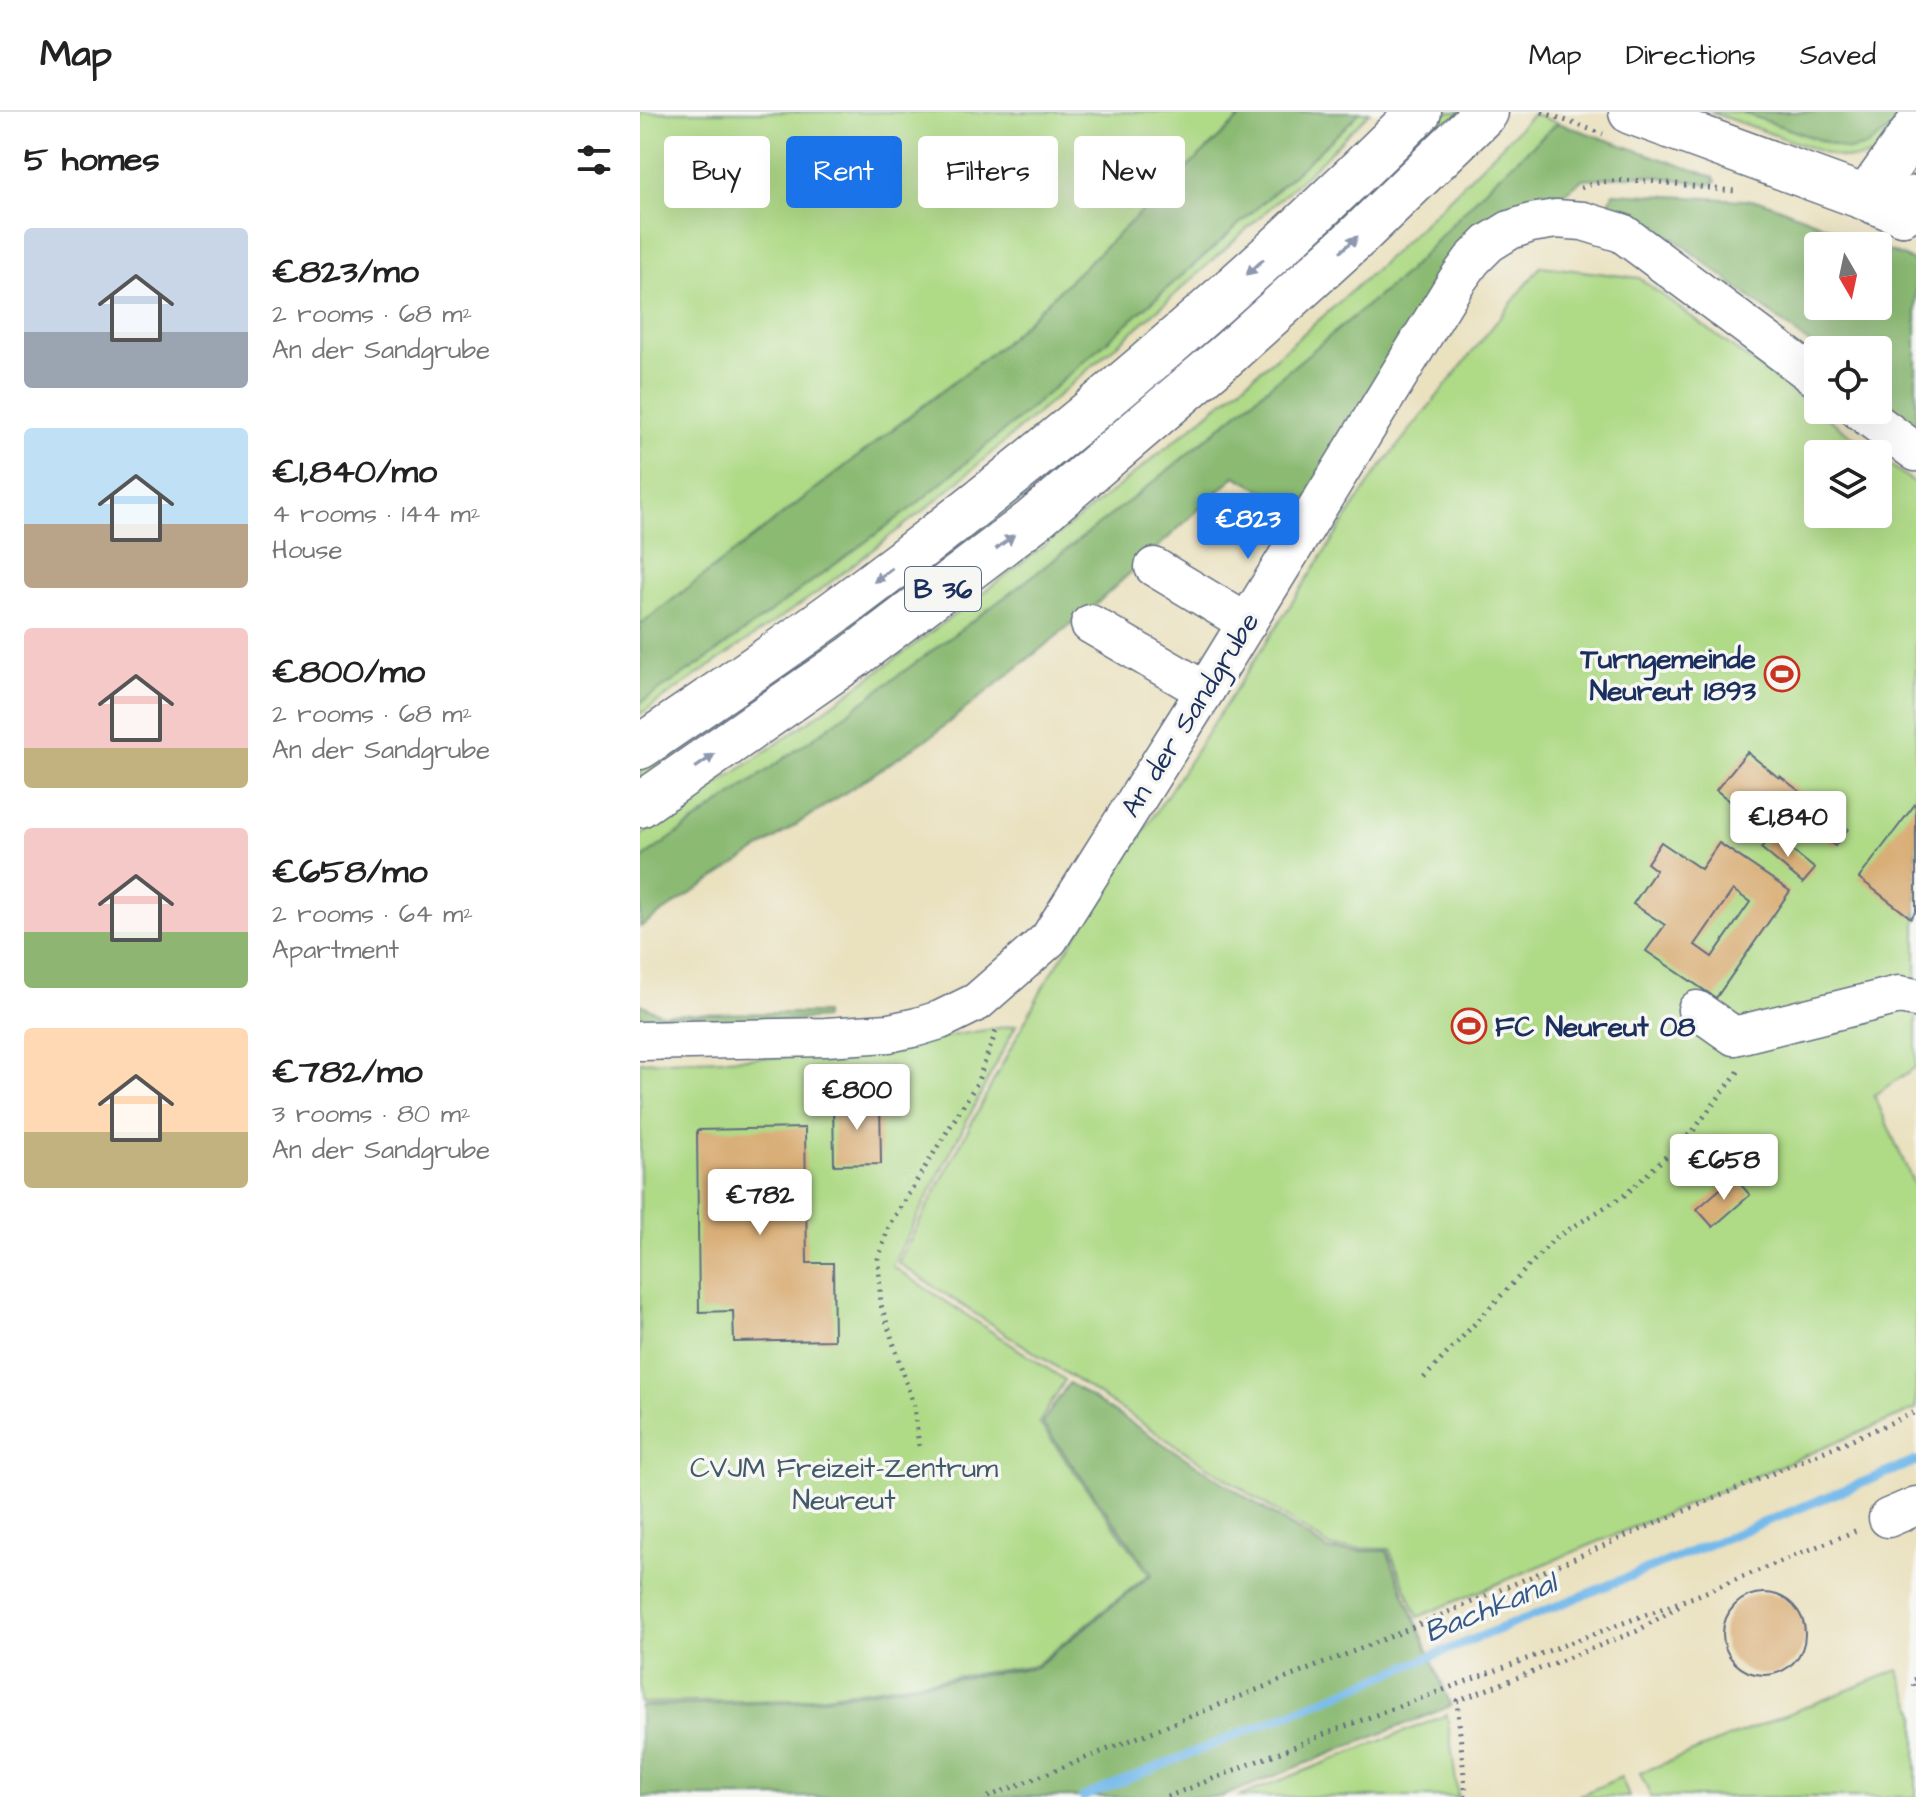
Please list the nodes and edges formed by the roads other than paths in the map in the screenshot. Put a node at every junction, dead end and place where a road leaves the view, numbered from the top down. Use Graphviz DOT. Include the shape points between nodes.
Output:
graph roads {
  1 [pos="1419,112"];
  2 [pos="1486,112"];
  3 [pos="1631,112"];
  4 [pos="1916,128"];
  5 [pos="1900,207"];
  6 [pos="1804,369"];
  7 [pos="1878,424"];
  8 [pos="1916,452"];
  9 [pos="1154,567"];
  10 [pos="1247,623"];
  11 [pos="1090,624"];
  12 [pos="1205,691"];
  13 [pos="640,747"];
  14 [pos="640,805"];
  15 [pos="1916,998"];
  16 [pos="1697,1010"];
  17 [pos="640,1041"];
  1 -- 13 [label="main road, B 36, one-way" via="1313,215 1033,459 843,606"];
  14 -- 2 [label="main road, B 36, one-way" via="853,657 1032,521 1241,342"];
  3 -- 5 [label="main road"];
  4 -- 5 [label="main road"];
  6 -- 10 [label="street, An der Sandgrube" via="1622,233 1556,219 1510,230 1489,243 1456,282"];
  7 -- 8 [label="street"];
  9 -- 10 [label="street"];
  10 -- 12 [label="street, An der Sandgrube"];
  11 -- 12 [label="street"];
  12 -- 17 [label="street, An der Sandgrube" via="1049,939 977,1002 956,1014 889,1033"];
  15 -- 16 [label="street" via="1899,995 1734,1036"];
}
